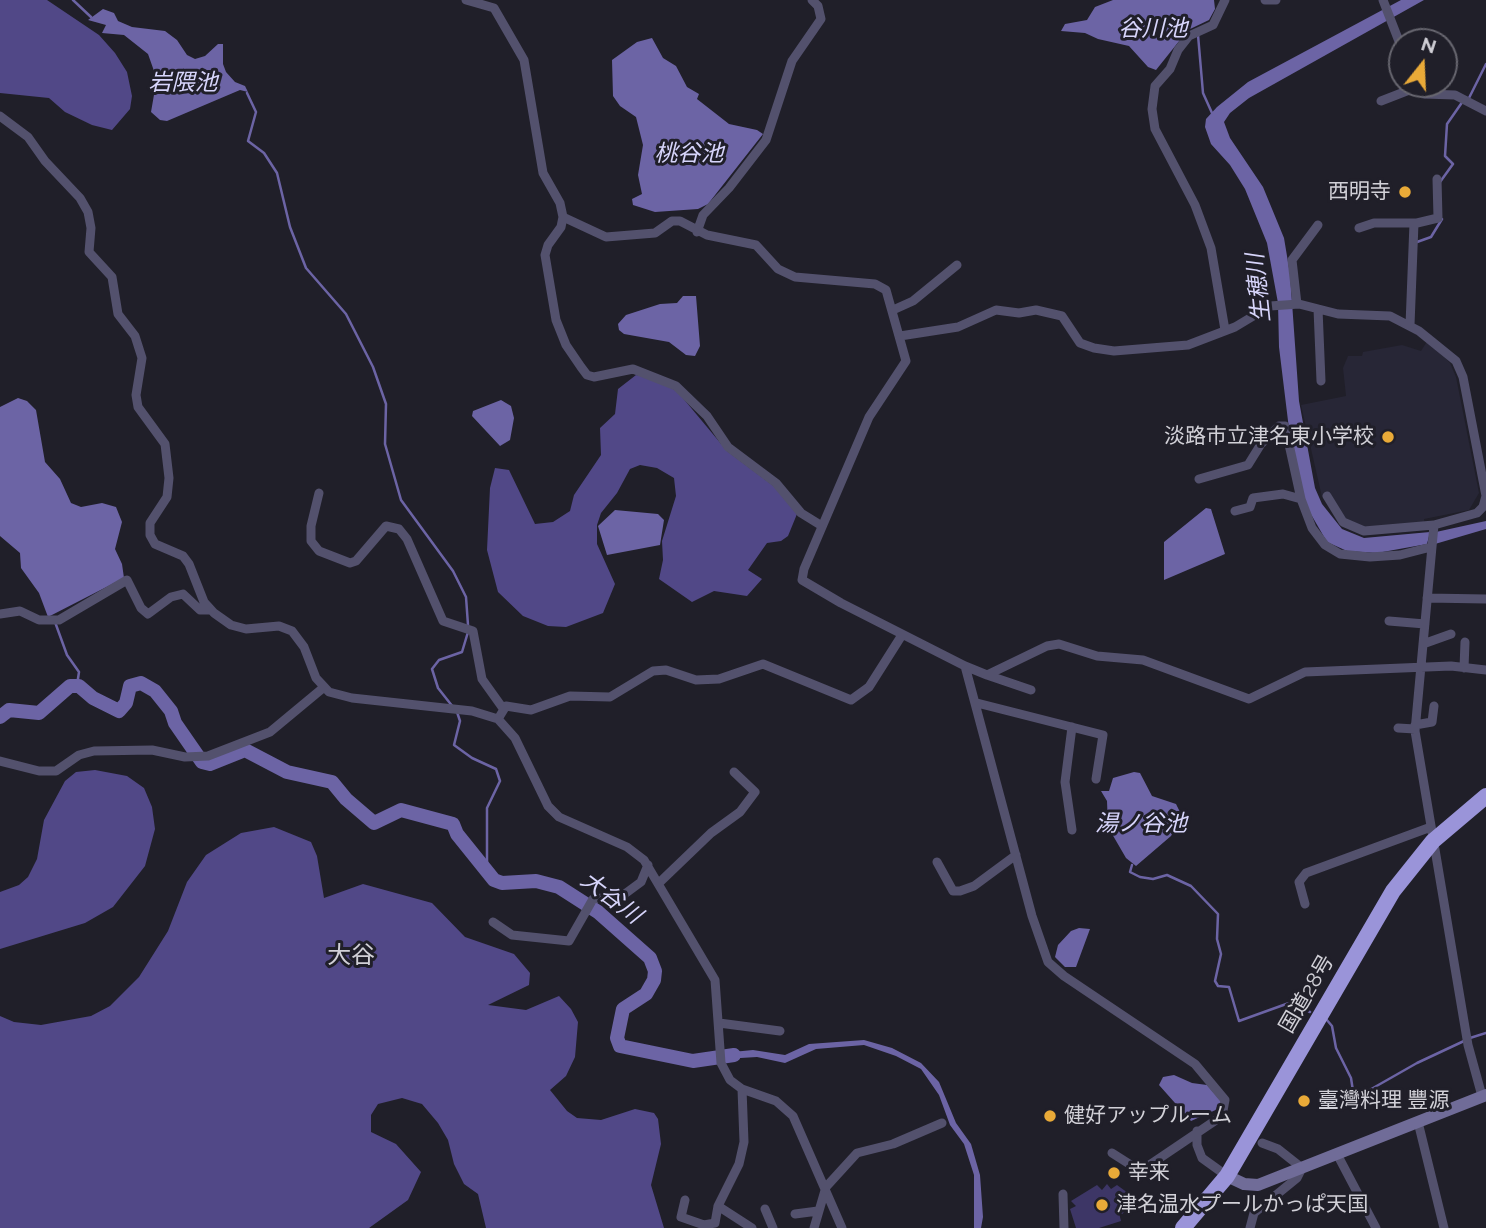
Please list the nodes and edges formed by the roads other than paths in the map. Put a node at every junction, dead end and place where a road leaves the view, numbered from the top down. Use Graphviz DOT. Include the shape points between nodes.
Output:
graph roads {
  1 [pos="466,0"];
  2 [pos="812,0"];
  3 [pos="1225,0"];
  4 [pos="1265,0"];
  5 [pos="1276,0"];
  6 [pos="1385,4"];
  7 [pos="1393,28"];
  8 [pos="1458,96"];
  9 [pos="1388,98"];
  10 [pos="1381,101"];
  11 [pos="1486,111"];
  12 [pos="0,116"];
  13 [pos="1437,179"];
  14 [pos="562,217"];
  15 [pos="1414,223"];
  16 [pos="1318,225"];
  17 [pos="1359,228"];
  18 [pos="697,232"];
  19 [pos="957,265"];
  20 [pos="1295,304"];
  21 [pos="1318,309"];
  22 [pos="893,310"];
  23 [pos="1410,325"];
  24 [pos="1225,330"];
  25 [pos="900,336"];
  26 [pos="1321,381"];
  27 [pos="1483,465"];
  28 [pos="1199,479"];
  29 [pos="319,493"];
  30 [pos="1327,496"];
  31 [pos="1301,499"];
  32 [pos="1235,511"];
  33 [pos="822,526"];
  34 [pos="1434,527"];
  35 [pos="1431,546"];
  36 [pos="1427,598"];
  37 [pos="1486,598"];
  38 [pos="210,610"];
  39 [pos="0,614"];
  40 [pos="1389,621"];
  41 [pos="1425,624"];
  42 [pos="1451,634"];
  43 [pos="902,635"];
  44 [pos="1465,642"];
  45 [pos="1423,644"];
  46 [pos="965,666"];
  47 [pos="1422,667"];
  48 [pos="1464,668"];
  49 [pos="1486,670"];
  50 [pos="987,675"];
  51 [pos="323,688"];
  52 [pos="1031,690"];
  53 [pos="977,703"];
  54 [pos="1434,706"];
  55 [pos="502,707"];
  56 [pos="498,719"];
  57 [pos="1072,727"];
  58 [pos="1415,727"];
  59 [pos="1398,728"];
  60 [pos="0,761"];
  61 [pos="734,772"];
  62 [pos="1096,779"];
  63 [pos="1486,796"];
  64 [pos="1072,830"];
  65 [pos="1432,834"];
  66 [pos="1016,855"];
  67 [pos="937,862"];
  68 [pos="648,865"];
  69 [pos="660,883"];
  70 [pos="1305,904"];
  71 [pos="493,922"];
  72 [pos="719,1023"];
  73 [pos="780,1031"];
  74 [pos="742,1088"];
  75 [pos="1484,1095"];
  76 [pos="1418,1122"];
  77 [pos="942,1123"];
  78 [pos="1197,1131"];
  79 [pos="1262,1143"];
  80 [pos="1112,1153"];
  81 [pos="1337,1154"];
  82 [pos="1302,1168"];
  83 [pos="1227,1176"];
  84 [pos="824,1191"];
  85 [pos="1063,1194"];
  86 [pos="685,1200"];
  87 [pos="718,1206"];
  88 [pos="765,1209"];
  89 [pos="817,1211"];
  90 [pos="795,1214"];
  91 [pos="752,1228"];
  92 [pos="773,1228"];
  93 [pos="814,1228"];
  94 [pos="842,1228"];
  95 [pos="1064,1228"];
  96 [pos="1182,1228"];
  97 [pos="1250,1228"];
  98 [pos="1376,1228"];
  99 [pos="1444,1228"];
  1 -- 14 [label="street" via="494,8 521,52 543,173 560,203"];
  2 -- 18 [label="street" via="821,19 792,61 766,140 702,215"];
  3 -- 24 [label="street" via="1217,21 1184,42 1156,86 1153,118 1211,248"];
  4 -- 5 [label="street"];
  6 -- 7 [label="street"];
  8 -- 11 [label="street"];
  9 -- 10 [label="street"];
  12 -- 38 [label="street" via="28,137 88,212 89,251 112,276 118,314 135,335 142,358 138,407 164,444 167,497 150,523 150,535 155,544 183,555"];
  13 -- 15 [label="street" via="1438,216"];
  14 -- 18 [label="street" via="606,237 654,233 677,220"];
  14 -- 33 [label="street" via="546,260 556,320 566,345 587,375 634,369 676,386 729,447"];
  15 -- 17 [label="street" via="1374,223"];
  15 -- 23 [label="street"];
  16 -- 20 [label="street" via="1292,260"];
  18 -- 22 [label="street" via="755,245 778,269 795,277 881,285"];
  19 -- 22 [label="street" via="913,301"];
  20 -- 21 [label="street"];
  20 -- 24 [label="street" via="1264,309"];
  21 -- 23 [label="street" via="1386,315"];
  21 -- 26 [label="street"];
  22 -- 25 [label="street"];
  23 -- 27 [label="street" via="1456,361"];
  24 -- 25 [label="street" via="1188,345 1114,351 1080,343 1069,322 1057,314 999,309 958,327"];
  25 -- 33 [label="street" via="904,368 869,417"];
  27 -- 34 [label="street" via="1483,507 1474,515"];
  28 -- 31 [label="street" via="1248,464 1261,444 1279,426 1285,426"];
  29 -- 55 [label="street" via="311,526 311,541 319,551 350,563 386,526 399,529 443,621 468,629 476,639 482,679"];
  30 -- 34 [label="street" via="1343,523 1364,531"];
  31 -- 32 [label="street" via="1283,494 1253,498 1250,507"];
  31 -- 35 [label="street" via="1315,534 1332,551 1381,557"];
  33 -- 43 [label="street" via="802,580"];
  34 -- 35 [label="street"];
  35 -- 36 [label="street"];
  36 -- 37 [label="street"];
  36 -- 41 [label="street"];
  38 -- 39 [label="street" via="200,610 183,594 148,614 127,580 59,620 39,620 20,611"];
  38 -- 51 [label="street" via="240,628 279,626 292,631"];
  40 -- 41 [label="street"];
  41 -- 45 [label="street"];
  42 -- 45 [label="street"];
  43 -- 46 [label="street"];
  43 -- 55 [label="street" via="869,687 851,700 763,664 719,679 696,680 666,670 653,671 610,697 570,696 531,710"];
  44 -- 48 [label="street"];
  45 -- 47 [label="street"];
  46 -- 50 [label="street"];
  46 -- 53 [label="street"];
  47 -- 48 [label="street"];
  47 -- 50 [label="street" via="1305,672 1250,699 1143,660 1097,656 1059,644"];
  47 -- 58 [label="street"];
  48 -- 49 [label="street"];
  50 -- 52 [label="street"];
  51 -- 56 [label="street" via="338,696 456,709"];
  51 -- 60 [label="street" via="270,732 208,756 152,750 94,751 56,771"];
  53 -- 57 [label="street"];
  53 -- 66 [label="street"];
  54 -- 58 [label="street" via="1432,722"];
  55 -- 56 [label="street"];
  56 -- 68 [label="street" via="515,738 548,806 559,817 628,847"];
  57 -- 62 [label="street" via="1103,735"];
  57 -- 64 [label="street" via="1065,782"];
  58 -- 59 [label="street"];
  58 -- 65 [label="street"];
  61 -- 69 [label="street" via="755,792 740,812 711,833"];
  63 -- 65 [label="highway, 国道28号"];
  65 -- 70 [label="street" via="1306,873 1299,882"];
  65 -- 75 [label="street" via="1468,1045"];
  65 -- 83 [label="highway, 国道28号" via="1371,926"];
  66 -- 67 [label="street" via="960,891 953,891"];
  66 -- 78 [label="street" via="1048,962 1195,1064 1223,1097 1225,1112"];
  68 -- 69 [label="street"];
  68 -- 71 [label="street" via="641,882 622,896 597,898 587,907 569,941 512,935"];
  69 -- 72 [label="street" via="715,980"];
  72 -- 73 [label="street"];
  72 -- 74 [label="street" via="721,1063 730,1080"];
  74 -- 84 [label="street" via="776,1101 793,1116"];
  74 -- 87 [label="street" via="742,1153"];
  75 -- 76 [label="street"];
  76 -- 81 [label="street"];
  76 -- 99 [label="street"];
  77 -- 84 [label="street" via="858,1153"];
  78 -- 80 [label="street" via="1148,1166 1134,1167"];
  78 -- 83 [label="street" via="1196,1145 1202,1158"];
  79 -- 82 [label="street"];
  81 -- 82 [label="street"];
  81 -- 98 [label="street"];
  82 -- 83 [label="street" via="1255,1185"];
  82 -- 97 [label="street" via="1288,1187 1254,1213"];
  83 -- 96 [label="highway, 国道28号"];
  84 -- 89 [label="street"];
  84 -- 94 [label="street"];
  85 -- 95 [label="street"];
  86 -- 87 [label="street" via="681,1217 704,1225 715,1223"];
  87 -- 91 [label="street"];
  88 -- 92 [label="street"];
  89 -- 90 [label="street"];
  89 -- 93 [label="street"];
}
